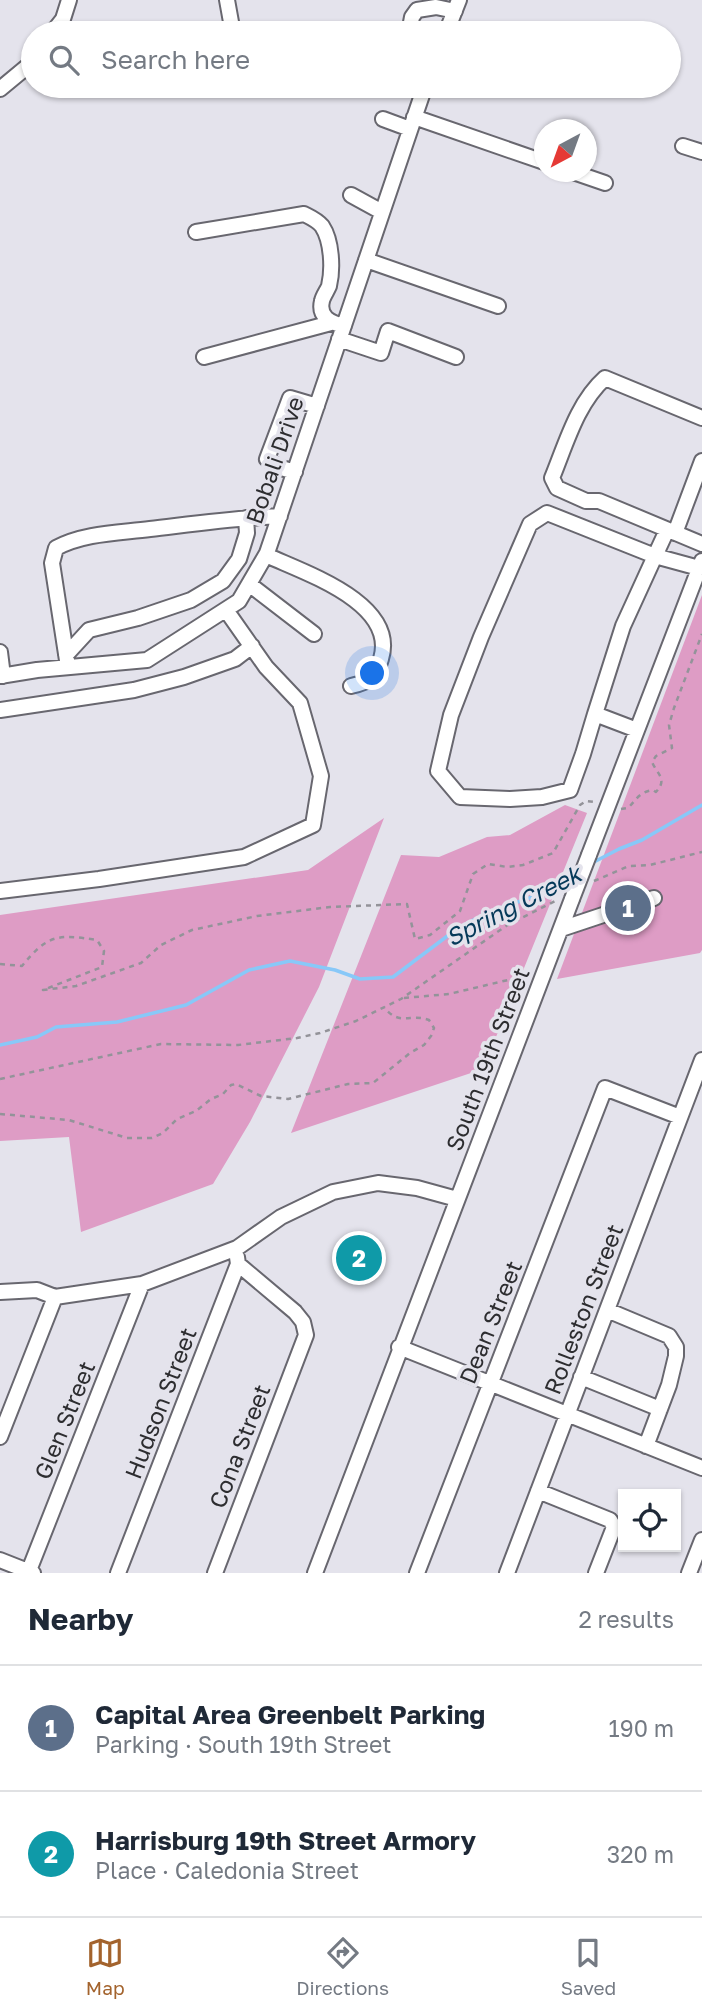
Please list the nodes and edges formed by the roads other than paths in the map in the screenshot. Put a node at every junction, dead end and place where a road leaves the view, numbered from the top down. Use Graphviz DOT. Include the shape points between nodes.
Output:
graph roads {
  1 [pos="69,0"];
  2 [pos="227,0"];
  3 [pos="436,4"];
  4 [pos="457,5"];
  5 [pos="61,21"];
  6 [pos="231,21"];
  7 [pos="411,21"];
  8 [pos="21,71"];
  9 [pos="0,89"];
  10 [pos="421,98"];
  11 [pos="383,119"];
  12 [pos="412,123"];
  13 [pos="683,146"];
  14 [pos="702,152"];
  15 [pos="534,159"];
  16 [pos="597,180"];
  17 [pos="606,183"];
  18 [pos="351,195"];
  19 [pos="382,212"];
  20 [pos="196,232"];
  21 [pos="366,260"];
  22 [pos="498,306"];
  23 [pos="338,329"];
  24 [pos="204,356"];
  25 [pos="456,356"];
  26 [pos="317,406"];
  27 [pos="702,418"];
  28 [pos="702,461"];
  29 [pos="295,472"];
  30 [pos="279,516"];
  31 [pos="246,518"];
  32 [pos="671,531"];
  33 [pos="702,544"];
  34 [pos="266,555"];
  35 [pos="656,556"];
  36 [pos="701,565"];
  37 [pos="249,584"];
  38 [pos="226,610"];
  39 [pos="314,634"];
  40 [pos="252,646"];
  41 [pos="0,652"];
  42 [pos="67,661"];
  43 [pos="2,676"];
  44 [pos="351,686"];
  45 [pos="0,710"];
  46 [pos="595,714"];
  47 [pos="637,730"];
  48 [pos="0,891"];
  49 [pos="654,898"];
  50 [pos="561,929"];
  51 [pos="702,1060"];
  52 [pos="680,1117"];
  53 [pos="457,1199"];
  54 [pos="237,1248"];
  55 [pos="238,1264"];
  56 [pos="142,1284"];
  57 [pos="0,1292"];
  58 [pos="55,1297"];
  59 [pos="607,1310"];
  60 [pos="399,1347"];
  61 [pos="581,1377"];
  62 [pos="490,1383"];
  63 [pos="660,1409"];
  64 [pos="567,1414"];
  65 [pos="0,1437"];
  66 [pos="646,1446"];
  67 [pos="702,1468"];
  68 [pos="537,1492"];
  69 [pos="702,1540"];
  70 [pos="0,1560"];
  71 [pos="30,1572"];
  72 [pos="118,1573"];
  73 [pos="215,1573"];
  74 [pos="315,1573"];
  75 [pos="417,1573"];
  76 [pos="507,1573"];
  77 [pos="596,1573"];
  78 [pos="689,1573"];
  1 -- 5 [label="street"];
  2 -- 6 [label="street"];
  3 -- 4 [label="street"];
  3 -- 7 [label="street" via="417,10"];
  8 -- 9 [label="street"];
  10 -- 12 [label="street, Bobali Drive"];
  11 -- 12 [label="street"];
  12 -- 15 [label="street"];
  12 -- 19 [label="street, Bobali Drive"];
  13 -- 14 [label="street"];
  16 -- 17 [label="street"];
  18 -- 19 [label="street"];
  19 -- 21 [label="street, Bobali Drive"];
  20 -- 23 [label="street" via="304,214 313,219 323,227 331,268 321,301 326,319"];
  21 -- 22 [label="street"];
  21 -- 23 [label="street, Bobali Drive"];
  23 -- 24 [label="street"];
  23 -- 25 [label="street" via="381,353 388,331"];
  23 -- 26 [label="street, Bobali Drive"];
  26 -- 29 [label="street, Bobali Drive"];
  26 -- 29 [label="street" via="290,398 267,459"];
  27 -- 32 [label="street" via="605,379 583,404 552,478 557,488 586,501 599,501"];
  28 -- 32 [label="street"];
  29 -- 30 [label="street, Bobali Drive"];
  30 -- 31 [label="street"];
  30 -- 34 [label="street, Bobali Drive"];
  31 -- 42 [label="street" via="247,533 239,559 223,581 191,600 89,630"];
  31 -- 42 [label="street" via="70,540 56,548 52,564"];
  32 -- 33 [label="street"];
  32 -- 35 [label="street"];
  34 -- 37 [label="street, Bobali Drive"];
  34 -- 44 [label="street" via="342,591 375,619 384,650 378,670 367,682"];
  35 -- 36 [label="street"];
  35 -- 46 [label="street" via="623,626"];
  35 -- 46 [label="street" via="547,513 530,524 451,715 438,771 460,797 542,797 570,790"];
  36 -- 47 [label="street, South 19th Street"];
  37 -- 38 [label="street, Bobali Drive" via="239,601"];
  37 -- 39 [label="street"];
  38 -- 40 [label="street"];
  38 -- 42 [label="street, Bobali Drive" via="147,660"];
  40 -- 45 [label="street" via="235,659 147,687"];
  40 -- 48 [label="street" via="300,703 321,776 313,825 244,857"];
  41 -- 43 [label="street"];
  42 -- 43 [label="street, Bobali Drive"];
  46 -- 47 [label="street"];
  47 -- 50 [label="street, South 19th Street, bridge" via="568,898"];
  49 -- 50 [label="street"];
  50 -- 53 [label="street, South 19th Street"];
  51 -- 52 [label="street, Rolleston Street"];
  52 -- 59 [label="street, Rolleston Street"];
  52 -- 62 [label="street, Dean Street" via="605,1088"];
  53 -- 54 [label="street" via="378,1183 333,1192 281,1217"];
  53 -- 60 [label="street, South 19th Street"];
  54 -- 55 [label="street, Hudson Street"];
  54 -- 56 [label="street"];
  55 -- 72 [label="street, Hudson Street"];
  55 -- 73 [label="street, Cona Street" via="295,1312 306,1335"];
  56 -- 58 [label="street"];
  56 -- 71 [label="street, Glen Street"];
  57 -- 58 [label="street" via="37,1290"];
  58 -- 65 [label="street"];
  59 -- 61 [label="street, Rolleston Street"];
  59 -- 63 [label="street" via="669,1336 676,1347"];
  60 -- 62 [label="street"];
  60 -- 74 [label="street, South 19th Street"];
  61 -- 63 [label="street"];
  61 -- 64 [label="street, Rolleston Street"];
  62 -- 64 [label="street"];
  62 -- 75 [label="street, Dean Street"];
  63 -- 66 [label="street"];
  64 -- 66 [label="street"];
  64 -- 68 [label="street, Rolleston Street"];
  66 -- 67 [label="street"];
  68 -- 76 [label="street, Rolleston Street"];
  68 -- 77 [label="street" via="610,1520 614,1527"];
  69 -- 78 [label="street"];
  70 -- 71 [label="street"];
}
